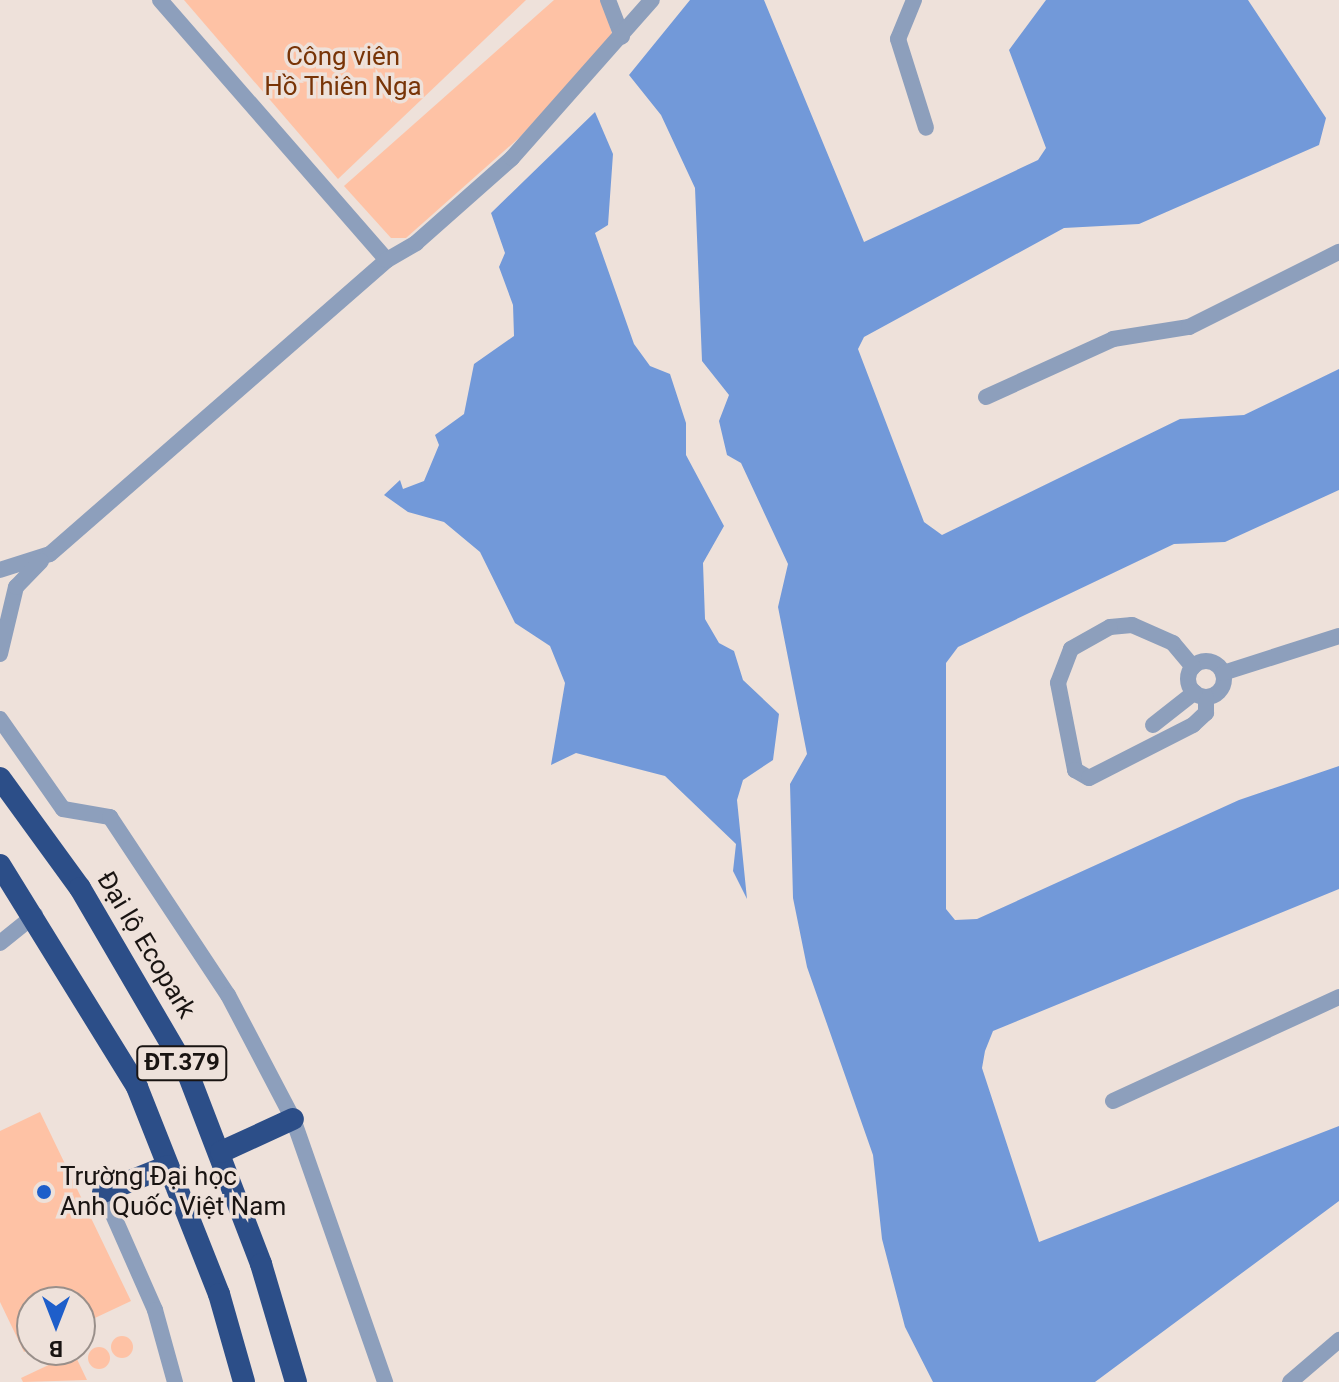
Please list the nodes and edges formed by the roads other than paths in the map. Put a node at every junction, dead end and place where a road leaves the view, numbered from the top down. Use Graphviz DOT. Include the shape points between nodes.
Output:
graph roads {
  1 [pos="160,0"];
  2 [pos="608,0"];
  3 [pos="652,0"];
  4 [pos="914,0"];
  5 [pos="622,36"];
  6 [pos="926,128"];
  7 [pos="1339,252"];
  8 [pos="387,260"];
  9 [pos="986,397"];
  10 [pos="50,554"];
  11 [pos="0,570"];
  12 [pos="1339,636"];
  13 [pos="0,653"];
  14 [pos="1193,667"];
  15 [pos="1223,673"];
  16 [pos="1200,694"];
  17 [pos="0,719"];
  18 [pos="1153,725"];
  19 [pos="0,778"];
  20 [pos="0,865"];
  21 [pos="35,915"];
  22 [pos="0,943"];
  23 [pos="1339,997"];
  24 [pos="1113,1101"];
  25 [pos="293,1119"];
  26 [pos="221,1152"];
  27 [pos="168,1166"];
  28 [pos="103,1192"];
  29 [pos="1339,1340"];
  30 [pos="175,1382"];
  31 [pos="244,1382"];
  32 [pos="296,1382"];
  33 [pos="385,1382"];
  34 [pos="1290,1382"];
  1 -- 8 [label="street"];
  2 -- 5 [label="street"];
  3 -- 5 [label="street"];
  4 -- 6 [label="street" via="898,39"];
  5 -- 8 [label="street" via="512,158"];
  7 -- 9 [label="street" via="1189,327 1113,339"];
  8 -- 10 [label="street"];
  10 -- 11 [label="street"];
  10 -- 13 [label="street" via="16,587"];
  12 -- 15 [label="street"];
  14 -- 15 [label="street" via="1208,661"];
  14 -- 16 [label="street"];
  14 -- 16 [label="street" via="1173,643 1132,625 1110,627 1071,649 1058,683 1075,770 1089,778 1185,730 1206,713"];
  15 -- 16 [label="street" via="1221,688"];
  16 -- 18 [label="street"];
  17 -- 25 [label="street" via="63,809 110,817 228,995"];
  19 -- 26 [label="highway, Đại lộ Ecopark / ĐT.379" via="80,888 151,1003"];
  20 -- 21 [label="highway, ĐT.379"];
  21 -- 22 [label="street"];
  21 -- 27 [label="highway, ĐT.379" via="137,1087"];
  23 -- 24 [label="street"];
  25 -- 26 [label="highway"];
  25 -- 33 [label="street"];
  26 -- 32 [label="highway, Đại lộ Ecopark / ĐT.379"];
  27 -- 28 [label="highway"];
  27 -- 31 [label="highway, ĐT.379" via="219,1294"];
  28 -- 30 [label="street" via="155,1310"];
  29 -- 34 [label="street"];
}
